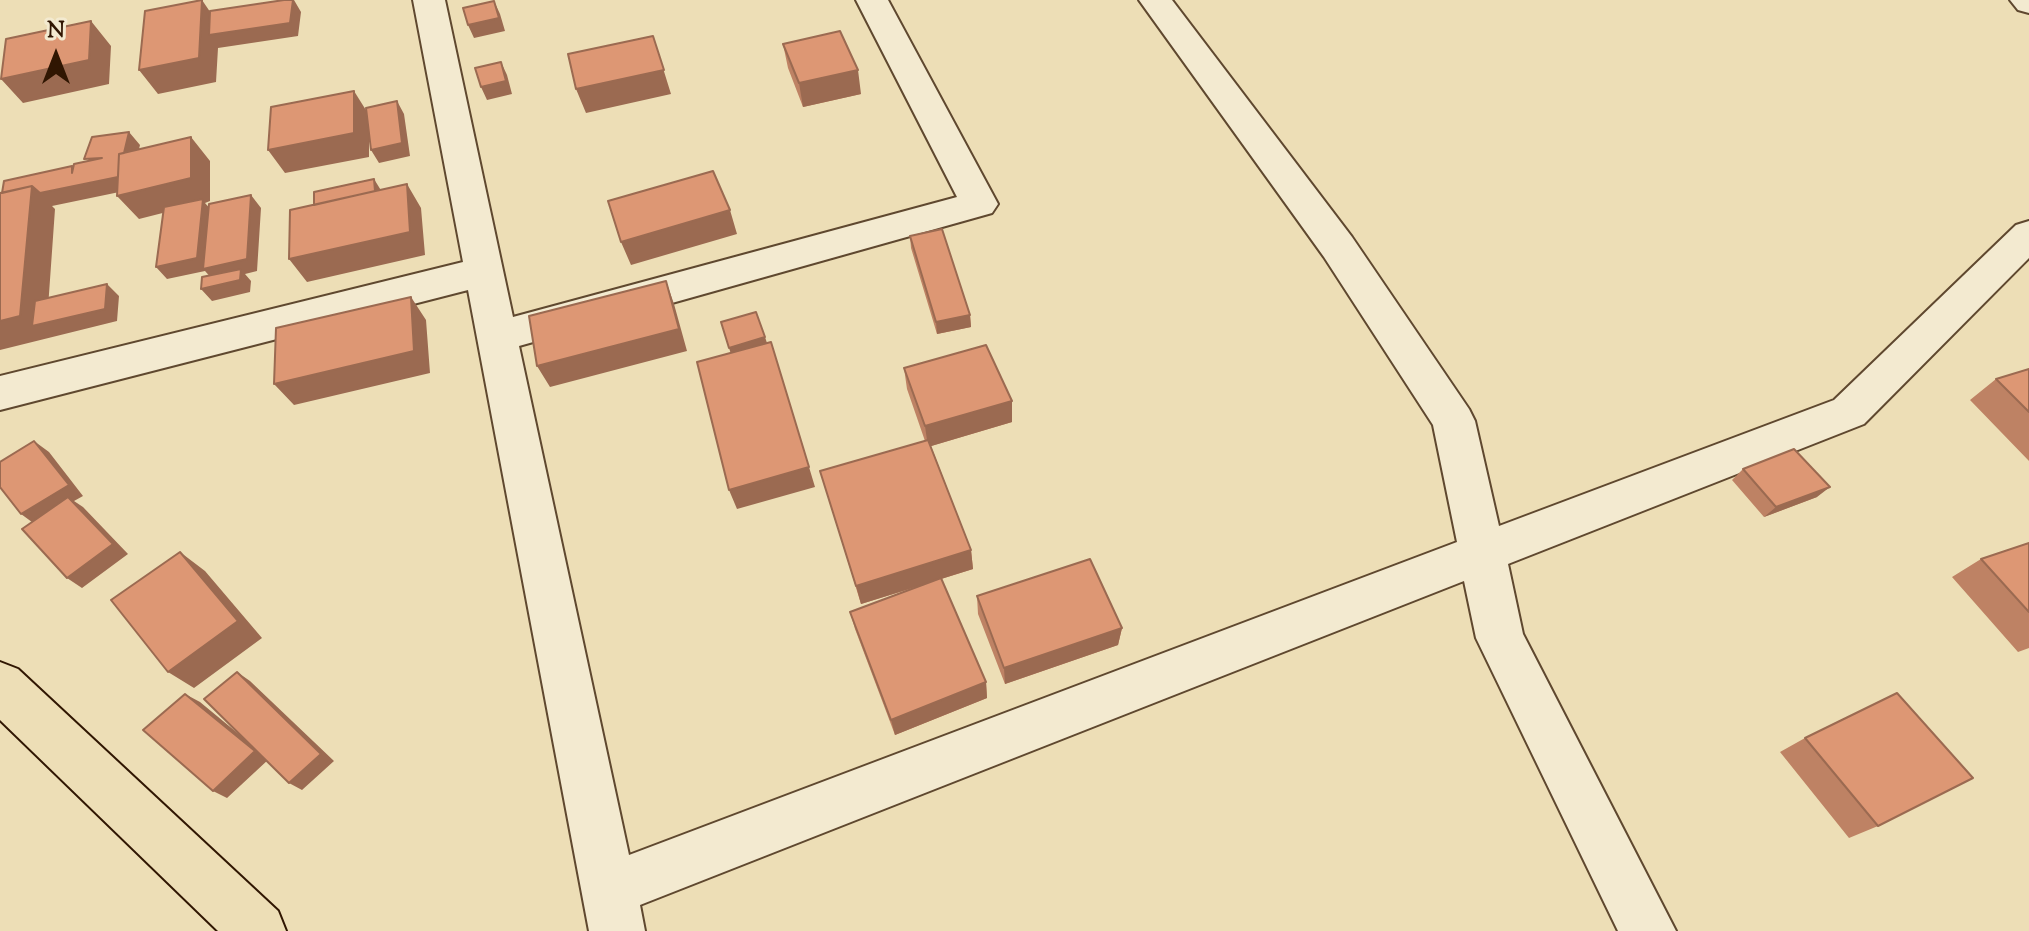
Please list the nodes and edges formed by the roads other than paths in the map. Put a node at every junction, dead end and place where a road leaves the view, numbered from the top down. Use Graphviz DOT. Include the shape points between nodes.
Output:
graph roads {
  1 [pos="429,0"];
  2 [pos="872,0"];
  3 [pos="1155,0"];
  4 [pos="2029,235"];
  5 [pos="484,271"];
  6 [pos="497,337"];
  7 [pos="0,393"];
  8 [pos="1482,553"];
  9 [pos="0,686"];
  10 [pos="613,911"];
  11 [pos="258,931"];
  12 [pos="1648,931"];
  1 -- 5 [label="street"];
  2 -- 6 [label="street" via="979,204"];
  3 -- 8 [label="street" via="1338,247 1454,421"];
  4 -- 8 [label="street" via="1849,412"];
  5 -- 6 [label="street"];
  5 -- 7 [label="street"];
  6 -- 10 [label="street"];
  8 -- 10 [label="street"];
  8 -- 12 [label="street" via="1500,638"];
  9 -- 11 [label="main road"];
}
